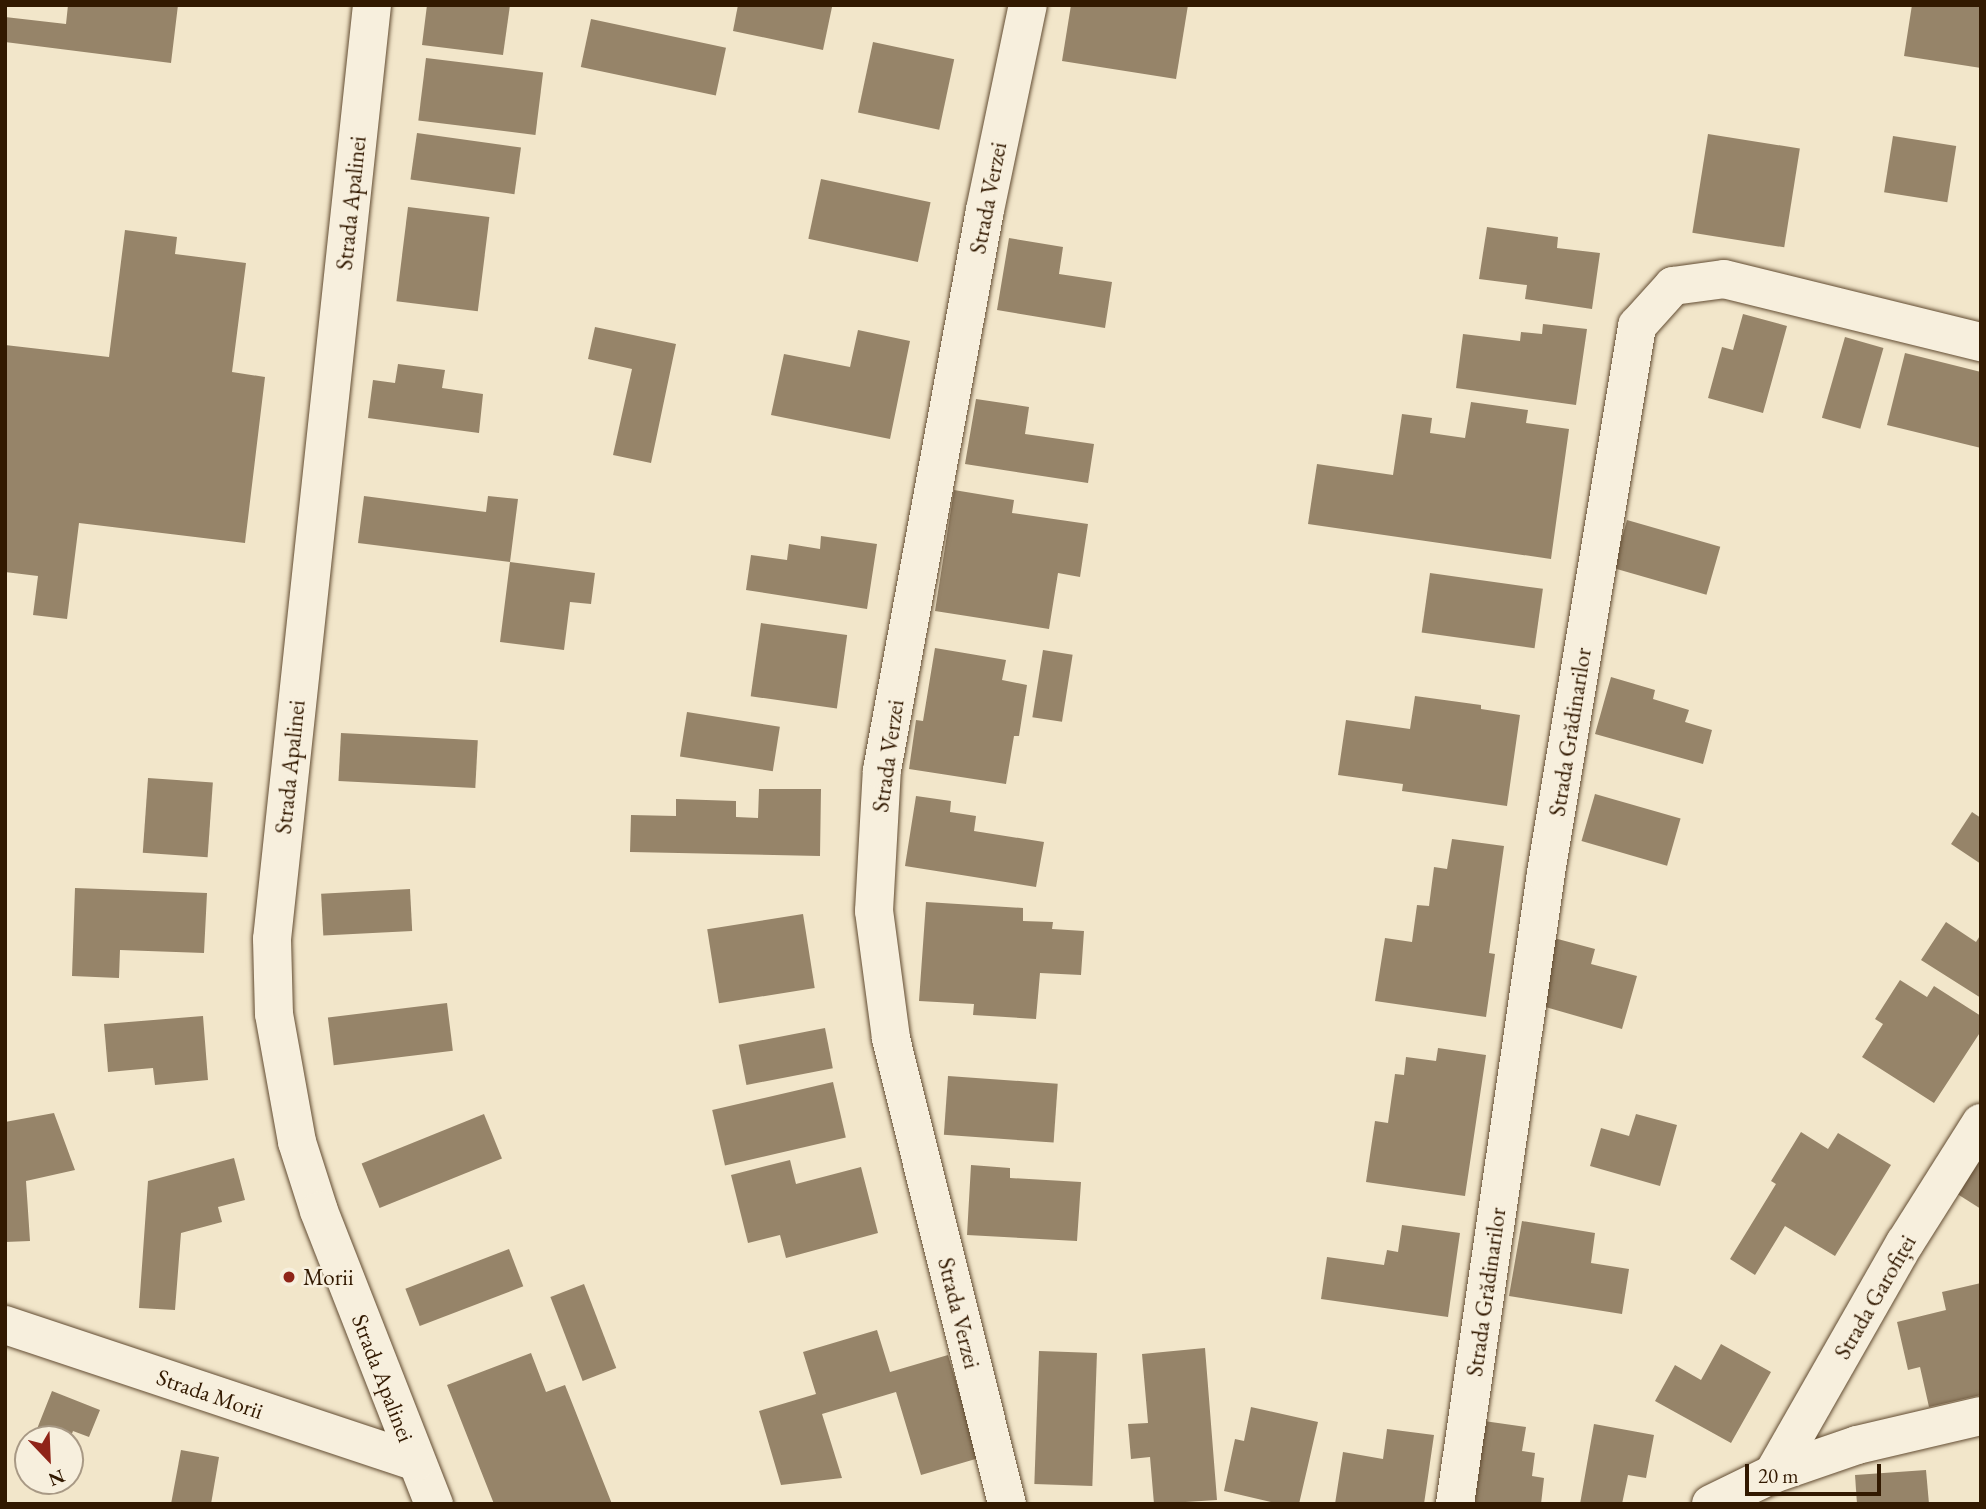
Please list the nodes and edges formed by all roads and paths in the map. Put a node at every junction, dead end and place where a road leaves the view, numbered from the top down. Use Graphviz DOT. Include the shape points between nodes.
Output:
graph roads {
  1 [pos="372,5"];
  2 [pos="1028,5"];
  3 [pos="1981,342"];
  4 [pos="1981,1123"];
  5 [pos="5,1325"];
  6 [pos="1981,1416"];
  7 [pos="416,1462"];
  8 [pos="1773,1474"];
  9 [pos="434,1504"];
  10 [pos="1007,1504"];
  11 [pos="1455,1504"];
  12 [pos="1711,1504"];
  1 -- 7 [label="street, Strada Apalinei" via="272,939 274,1014 297,1142 335,1258"];
  2 -- 10 [label="street, Strada Verzei" via="985,209 882,769 874,911 891,1038"];
  3 -- 11 [label="street, Strada Grădinarilor" via="1724,279 1673,286 1637,326 1546,873"];
  4 -- 8 [label="street, Strada Garofiței" via="1905,1243"];
  5 -- 7 [label="street, Strada Morii"];
  6 -- 8 [label="street" via="1857,1445"];
  7 -- 9 [label="street, Strada Apalinei"];
  8 -- 12 [label="street"];
}
